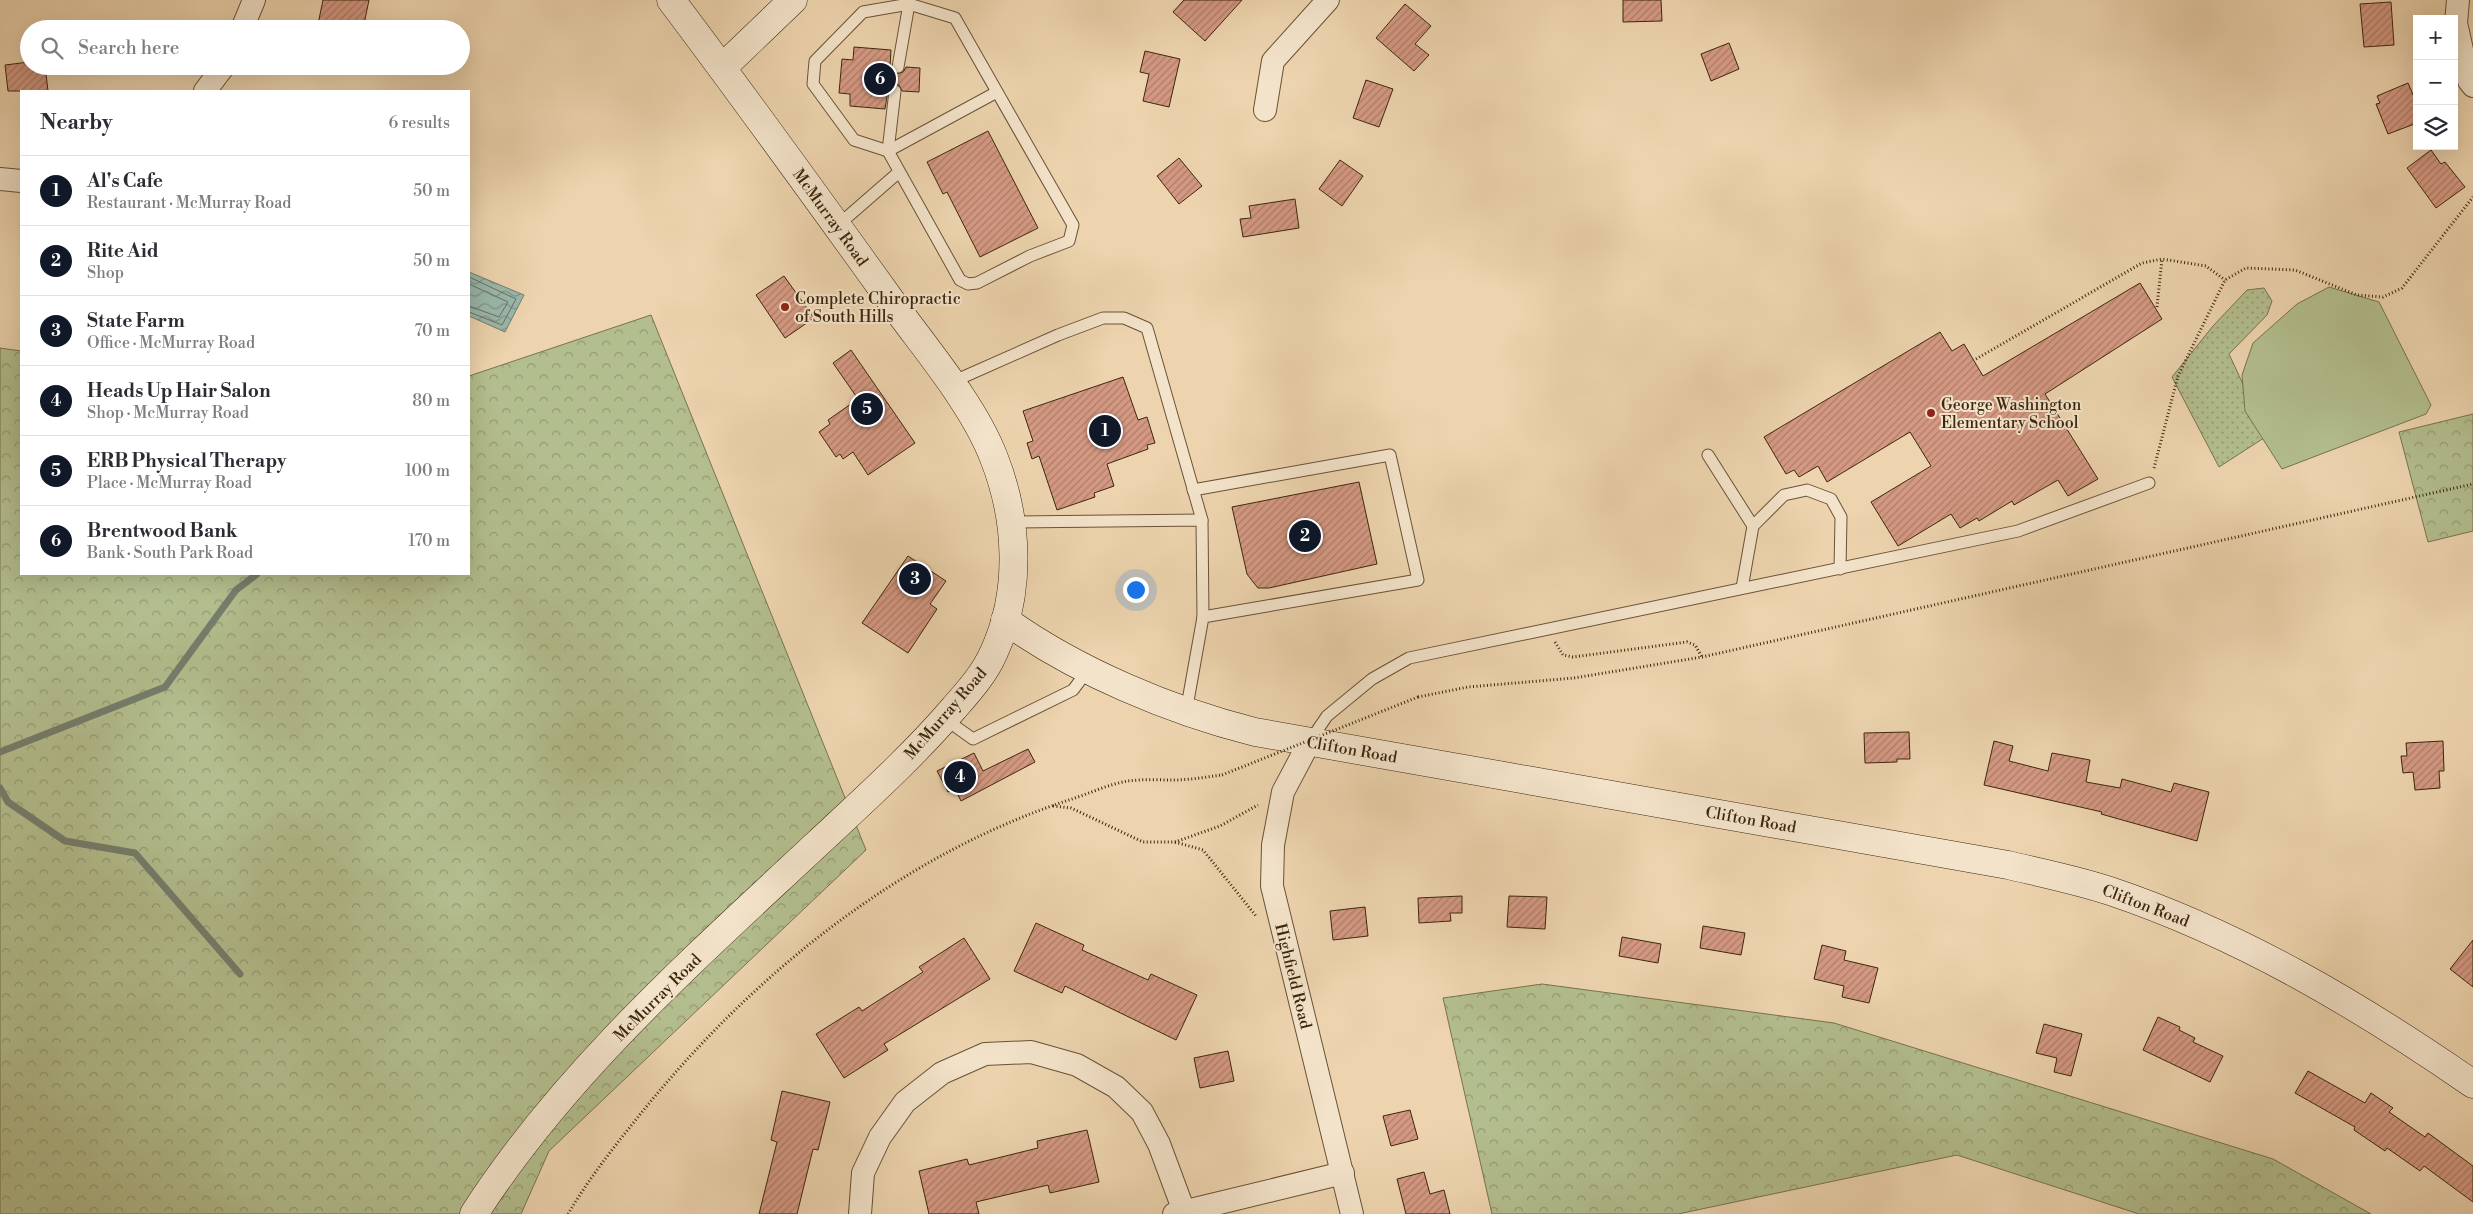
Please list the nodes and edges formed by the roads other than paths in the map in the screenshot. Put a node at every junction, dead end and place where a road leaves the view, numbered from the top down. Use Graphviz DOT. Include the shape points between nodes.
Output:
graph roads {
  1 [pos="254,0"];
  2 [pos="671,0"];
  3 [pos="792,0"];
  4 [pos="1328,0"];
  5 [pos="2458,0"];
  6 [pos="909,2"];
  7 [pos="246,20"];
  8 [pos="898,67"];
  9 [pos="722,68"];
  10 [pos="217,75"];
  11 [pos="2473,86"];
  12 [pos="206,90"];
  13 [pos="895,91"];
  14 [pos="997,92"];
  15 [pos="1265,110"];
  16 [pos="888,151"];
  17 [pos="899,172"];
  18 [pos="0,179"];
  19 [pos="20,180"];
  20 [pos="837,226"];
  21 [pos="950,383"];
  22 [pos="1708,455"];
  23 [pos="2149,483"];
  24 [pos="1193,490"];
  25 [pos="1202,520"];
  26 [pos="1012,522"];
  27 [pos="1753,526"];
  28 [pos="1840,569"];
  29 [pos="1742,588"];
  30 [pos="1203,618"];
  31 [pos="1005,620"];
  32 [pos="1089,668"];
  33 [pos="1186,712"];
  34 [pos="944,719"];
  35 [pos="1310,741"];
  36 [pos="2473,1084"];
  37 [pos="1343,1173"];
  38 [pos="1181,1213"];
  39 [pos="474,1214"];
  40 [pos="860,1214"];
  41 [pos="1352,1214"];
  1 -- 7 [label="street"];
  2 -- 9 [label="main road, McMurray Road"];
  3 -- 9 [label="main road"];
  4 -- 15 [label="street" via="1273,61"];
  5 -- 11 [label="street" via="2456,23 2469,81"];
  6 -- 8 [label="lane"];
  6 -- 14 [label="lane" via="954,18"];
  6 -- 16 [label="lane" via="863,12 815,61 812,84 854,140"];
  9 -- 20 [label="main road, McMurray Road"];
  10 -- 12 [label="street"];
  13 -- 16 [label="lane"];
  14 -- 16 [label="lane"];
  14 -- 17 [label="lane" via="1073,225 1069,241 1030,256 977,283 968,284 960,280"];
  16 -- 17 [label="lane"];
  17 -- 20 [label="lane"];
  18 -- 19 [label="street"];
  20 -- 21 [label="main road, McMurray Road"];
  21 -- 24 [label="lane" via="1067,331 1103,318 1124,318 1146,328"];
  21 -- 26 [label="main road, McMurray Road" via="994,455"];
  22 -- 27 [label="lane"];
  23 -- 28 [label="lane" via="2018,531"];
  24 -- 25 [label="lane"];
  24 -- 30 [label="lane" via="1390,455 1418,580"];
  25 -- 26 [label="lane"];
  25 -- 30 [label="lane"];
  26 -- 31 [label="main road, McMurray Road" via="1014,557"];
  27 -- 28 [label="lane" via="1784,495 1807,490 1831,499 1841,517"];
  27 -- 29 [label="lane"];
  28 -- 29 [label="lane"];
  29 -- 35 [label="lane" via="1409,658 1372,679 1327,716"];
  30 -- 33 [label="lane"];
  31 -- 32 [label="main road, Clifton Road" via="1024,634"];
  31 -- 34 [label="main road, McMurray Road" via="985,669"];
  32 -- 33 [label="main road, Clifton Road"];
  32 -- 34 [label="lane" via="1073,690 973,739"];
  33 -- 35 [label="main road, Clifton Road" via="1255,732"];
  34 -- 39 [label="main road, McMurray Road" via="893,773 621,1031 533,1131"];
  35 -- 36 [label="main road, Clifton Road" via="2008,865 2109,890 2185,919 2286,968 2372,1017"];
  35 -- 37 [label="street, Highfield Road" via="1283,792 1273,845 1272,886"];
  37 -- 38 [label="street"];
  37 -- 41 [label="street, Highfield Road"];
  38 -- 40 [label="street" via="1159,1144 1142,1112 1116,1087 1077,1065 1031,1052 985,1054 942,1073 906,1102 880,1137 863,1173"];
}
